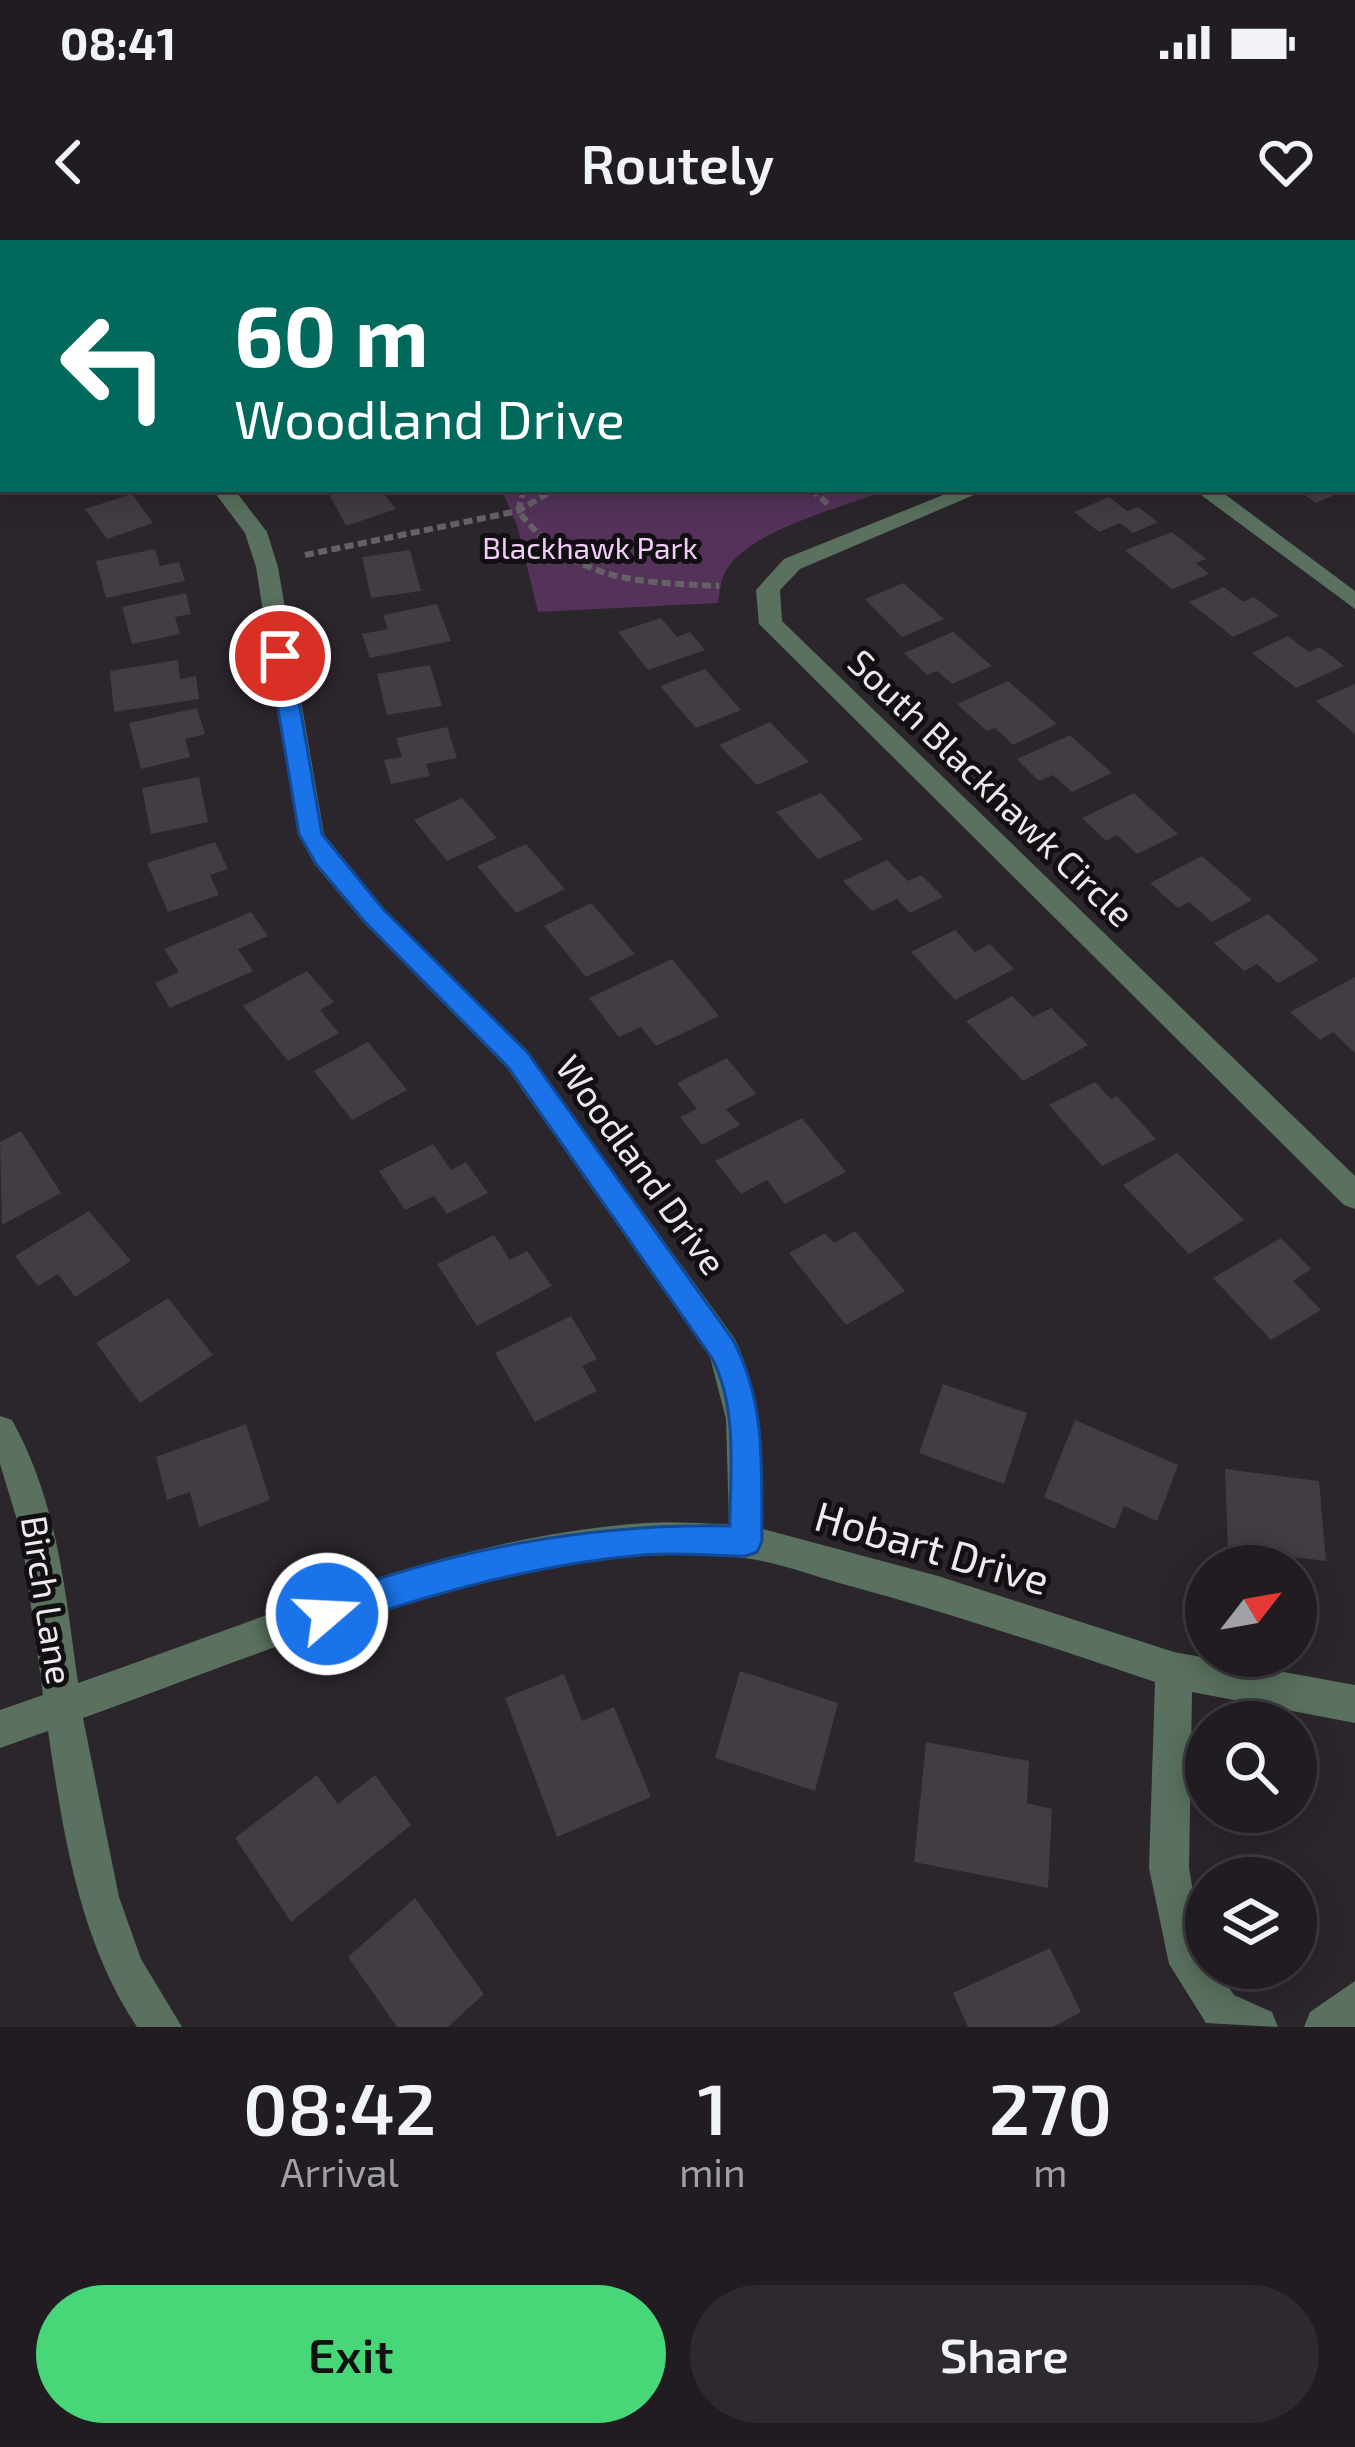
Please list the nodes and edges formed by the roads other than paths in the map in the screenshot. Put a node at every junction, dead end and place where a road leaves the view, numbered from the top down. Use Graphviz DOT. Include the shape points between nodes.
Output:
graph roads {
  1 [pos="225,492"];
  2 [pos="970,492"];
  3 [pos="1208,492"];
  4 [pos="1355,602"];
  5 [pos="1355,1196"];
  6 [pos="0,1431"];
  7 [pos="746,1541"];
  8 [pos="1174,1670"];
  9 [pos="1355,1704"];
  10 [pos="64,1706"];
  11 [pos="0,1730"];
  12 [pos="1355,2001"];
  13 [pos="160,2027"];
  14 [pos="1257,2027"];
  15 [pos="1325,2027"];
  1 -- 7 [label="street, Woodland Drive" via="256,532 267,567 310,834 345,884 517,1060 722,1349 738,1378 745,1420"];
  2 -- 5 [label="street, South Blackhawk Circle" via="792,564 768,584 762,601 772,624"];
  3 -- 4 [label="street"];
  6 -- 10 [label="street, Birch Lane" via="39,1520"];
  7 -- 8 [label="street, Hobart Drive" via="938,1592"];
  7 -- 10 [label="street, Hobart Drive" via="647,1539 414,1583"];
  8 -- 9 [label="street, Hobart Drive"];
  8 -- 14 [label="street" via="1169,1868 1189,1964 1220,2009"];
  10 -- 11 [label="street, Hobart Drive"];
  10 -- 13 [label="street, Birch Lane" via="99,1898 127,1973"];
  12 -- 15 [label="street"];
}
